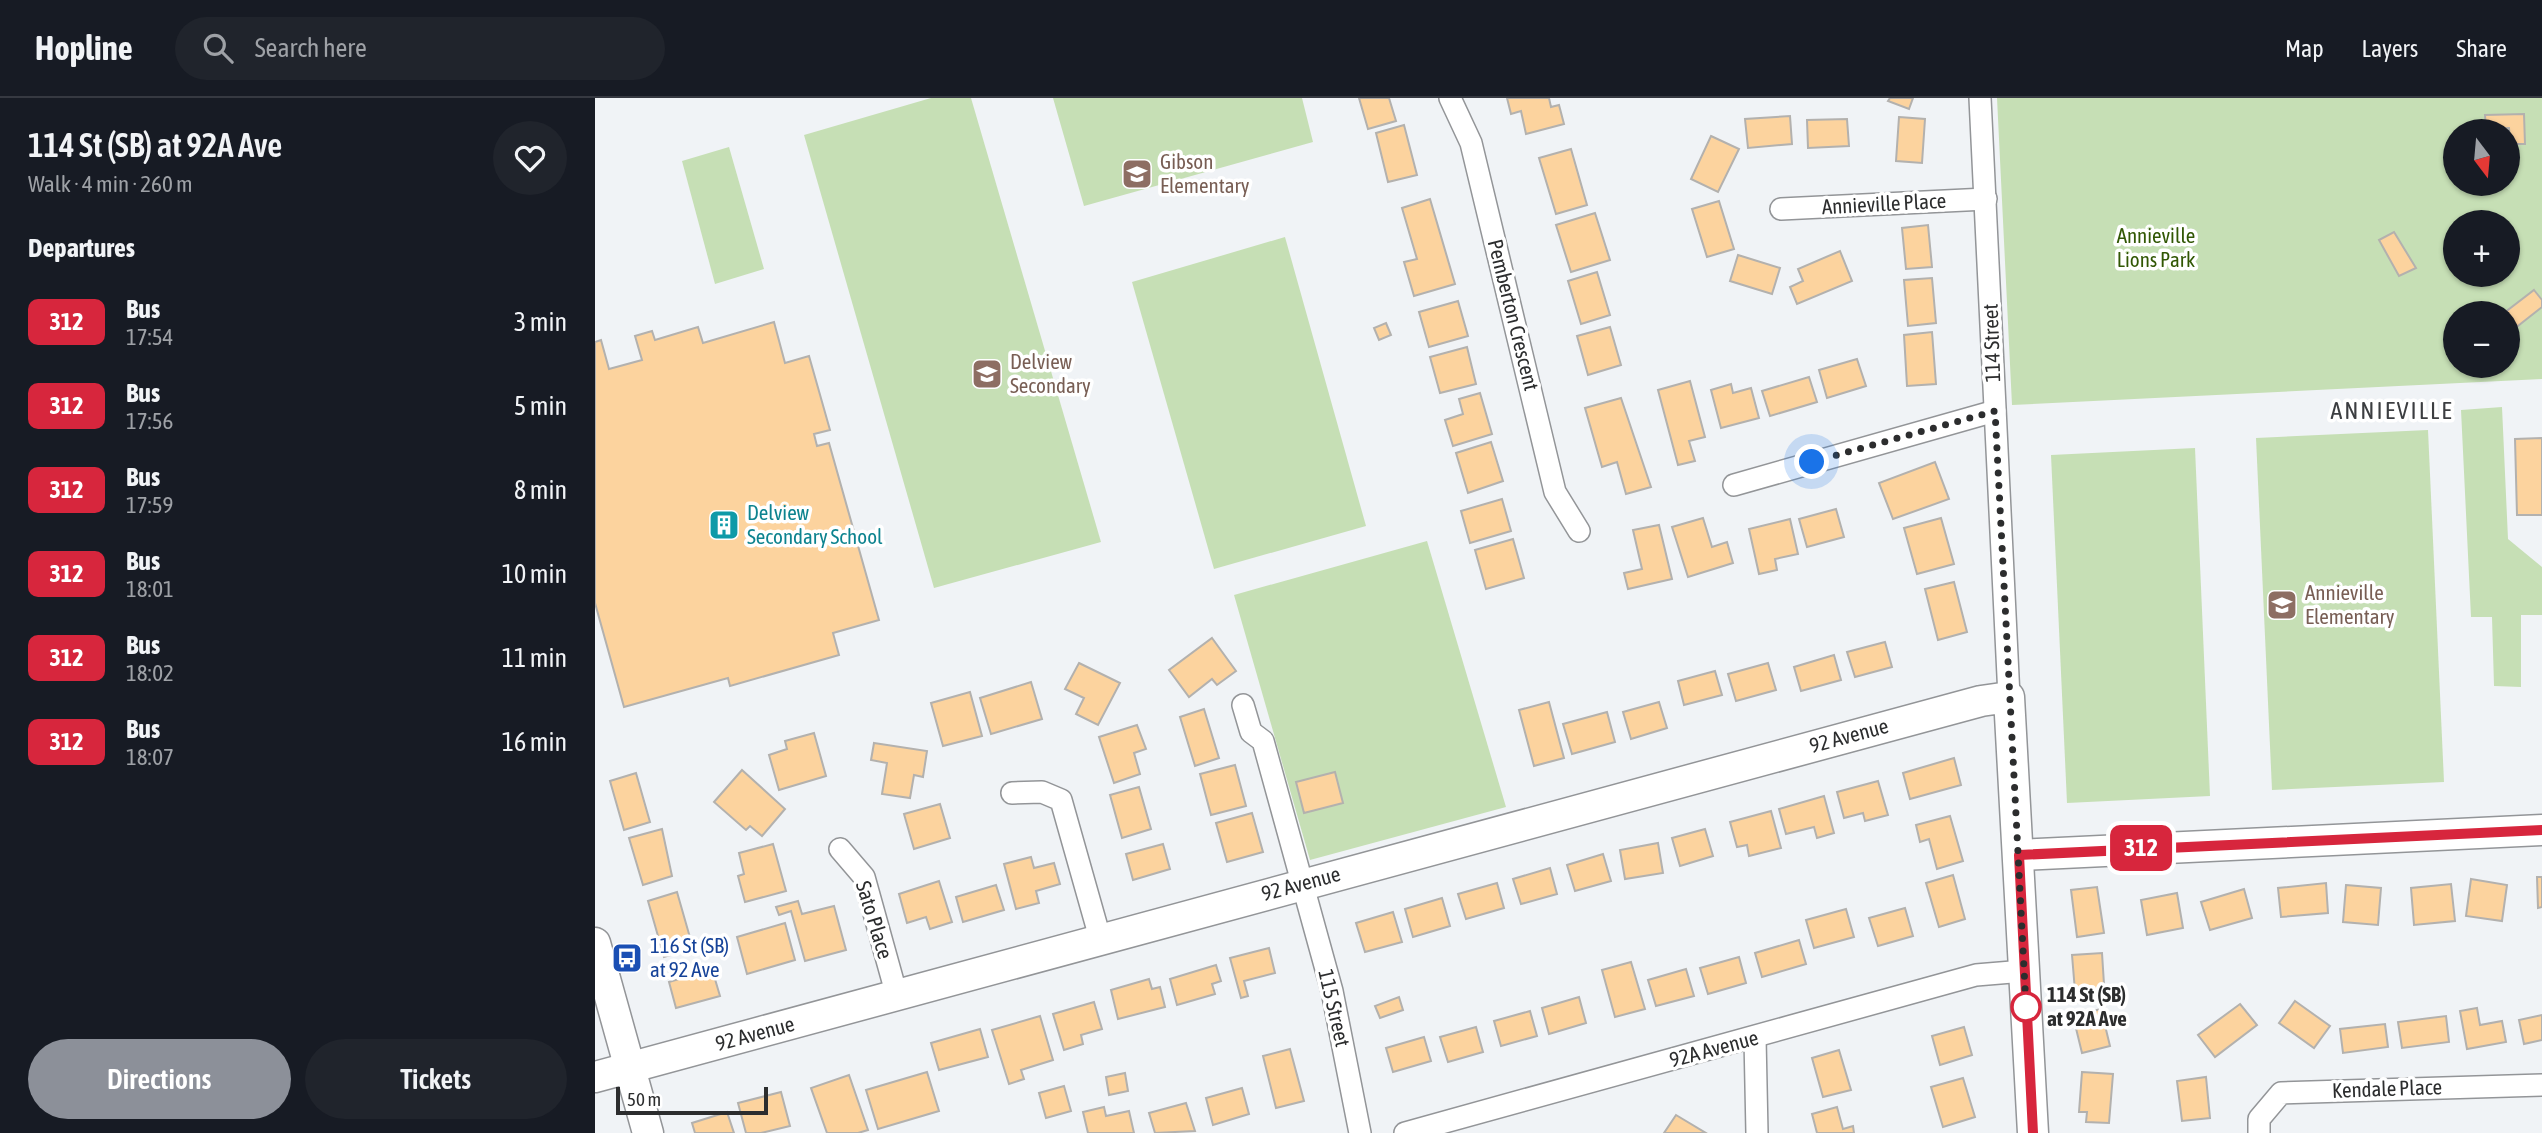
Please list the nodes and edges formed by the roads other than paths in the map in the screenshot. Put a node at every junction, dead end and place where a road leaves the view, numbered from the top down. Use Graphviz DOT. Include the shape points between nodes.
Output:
graph roads {
  1 [pos="1450,98"];
  2 [pos="1980,98"];
  3 [pos="1986,199"];
  4 [pos="1781,209"];
  5 [pos="1995,411"];
  6 [pos="1734,485"];
  7 [pos="1579,531"];
  8 [pos="2009,697"];
  9 [pos="1243,705"];
  10 [pos="1012,793"];
  11 [pos="2542,830"];
  12 [pos="840,849"];
  13 [pos="2019,855"];
  14 [pos="1304,883"];
  15 [pos="1100,938"];
  16 [pos="595,943"];
  17 [pos="2024,971"];
  18 [pos="897,996"];
  19 [pos="1755,1038"];
  20 [pos="630,1068"];
  21 [pos="595,1077"];
  22 [pos="2542,1084"];
  23 [pos="647,1133"];
  24 [pos="1360,1133"];
  25 [pos="1405,1133"];
  26 [pos="1757,1133"];
  27 [pos="2033,1133"];
  28 [pos="2259,1133"];
  1 -- 7 [label="street, Pemberton Crescent" via="1471,143 1555,492"];
  2 -- 3 [label="street, 114 Street"];
  3 -- 4 [label="street, Annieville Place"];
  3 -- 5 [label="street, 114 Street"];
  5 -- 6 [label="street"];
  5 -- 8 [label="street, 114 Street"];
  8 -- 13 [label="street, 114 Street"];
  8 -- 14 [label="street, 92 Avenue"];
  9 -- 14 [label="street, 115 Street" via="1251,732 1263,741"];
  10 -- 15 [label="street" via="1042,792 1061,800"];
  11 -- 13 [label="street"];
  12 -- 18 [label="street, Sato Place" via="864,877"];
  13 -- 17 [label="street, 114 Street"];
  14 -- 15 [label="street, 92 Avenue"];
  14 -- 24 [label="street, 115 Street" via="1332,991"];
  15 -- 18 [label="street, 92 Avenue"];
  16 -- 20 [label="street"];
  17 -- 19 [label="street, 92A Avenue" via="1976,975"];
  17 -- 27 [label="street, 114 Street"];
  18 -- 20 [label="street, 92 Avenue"];
  19 -- 25 [label="street, 92A Avenue"];
  19 -- 26 [label="street"];
  20 -- 21 [label="street, 92 Avenue"];
  20 -- 23 [label="street"];
  22 -- 28 [label="street, Kendale Place" via="2281,1093 2259,1119"];
}
